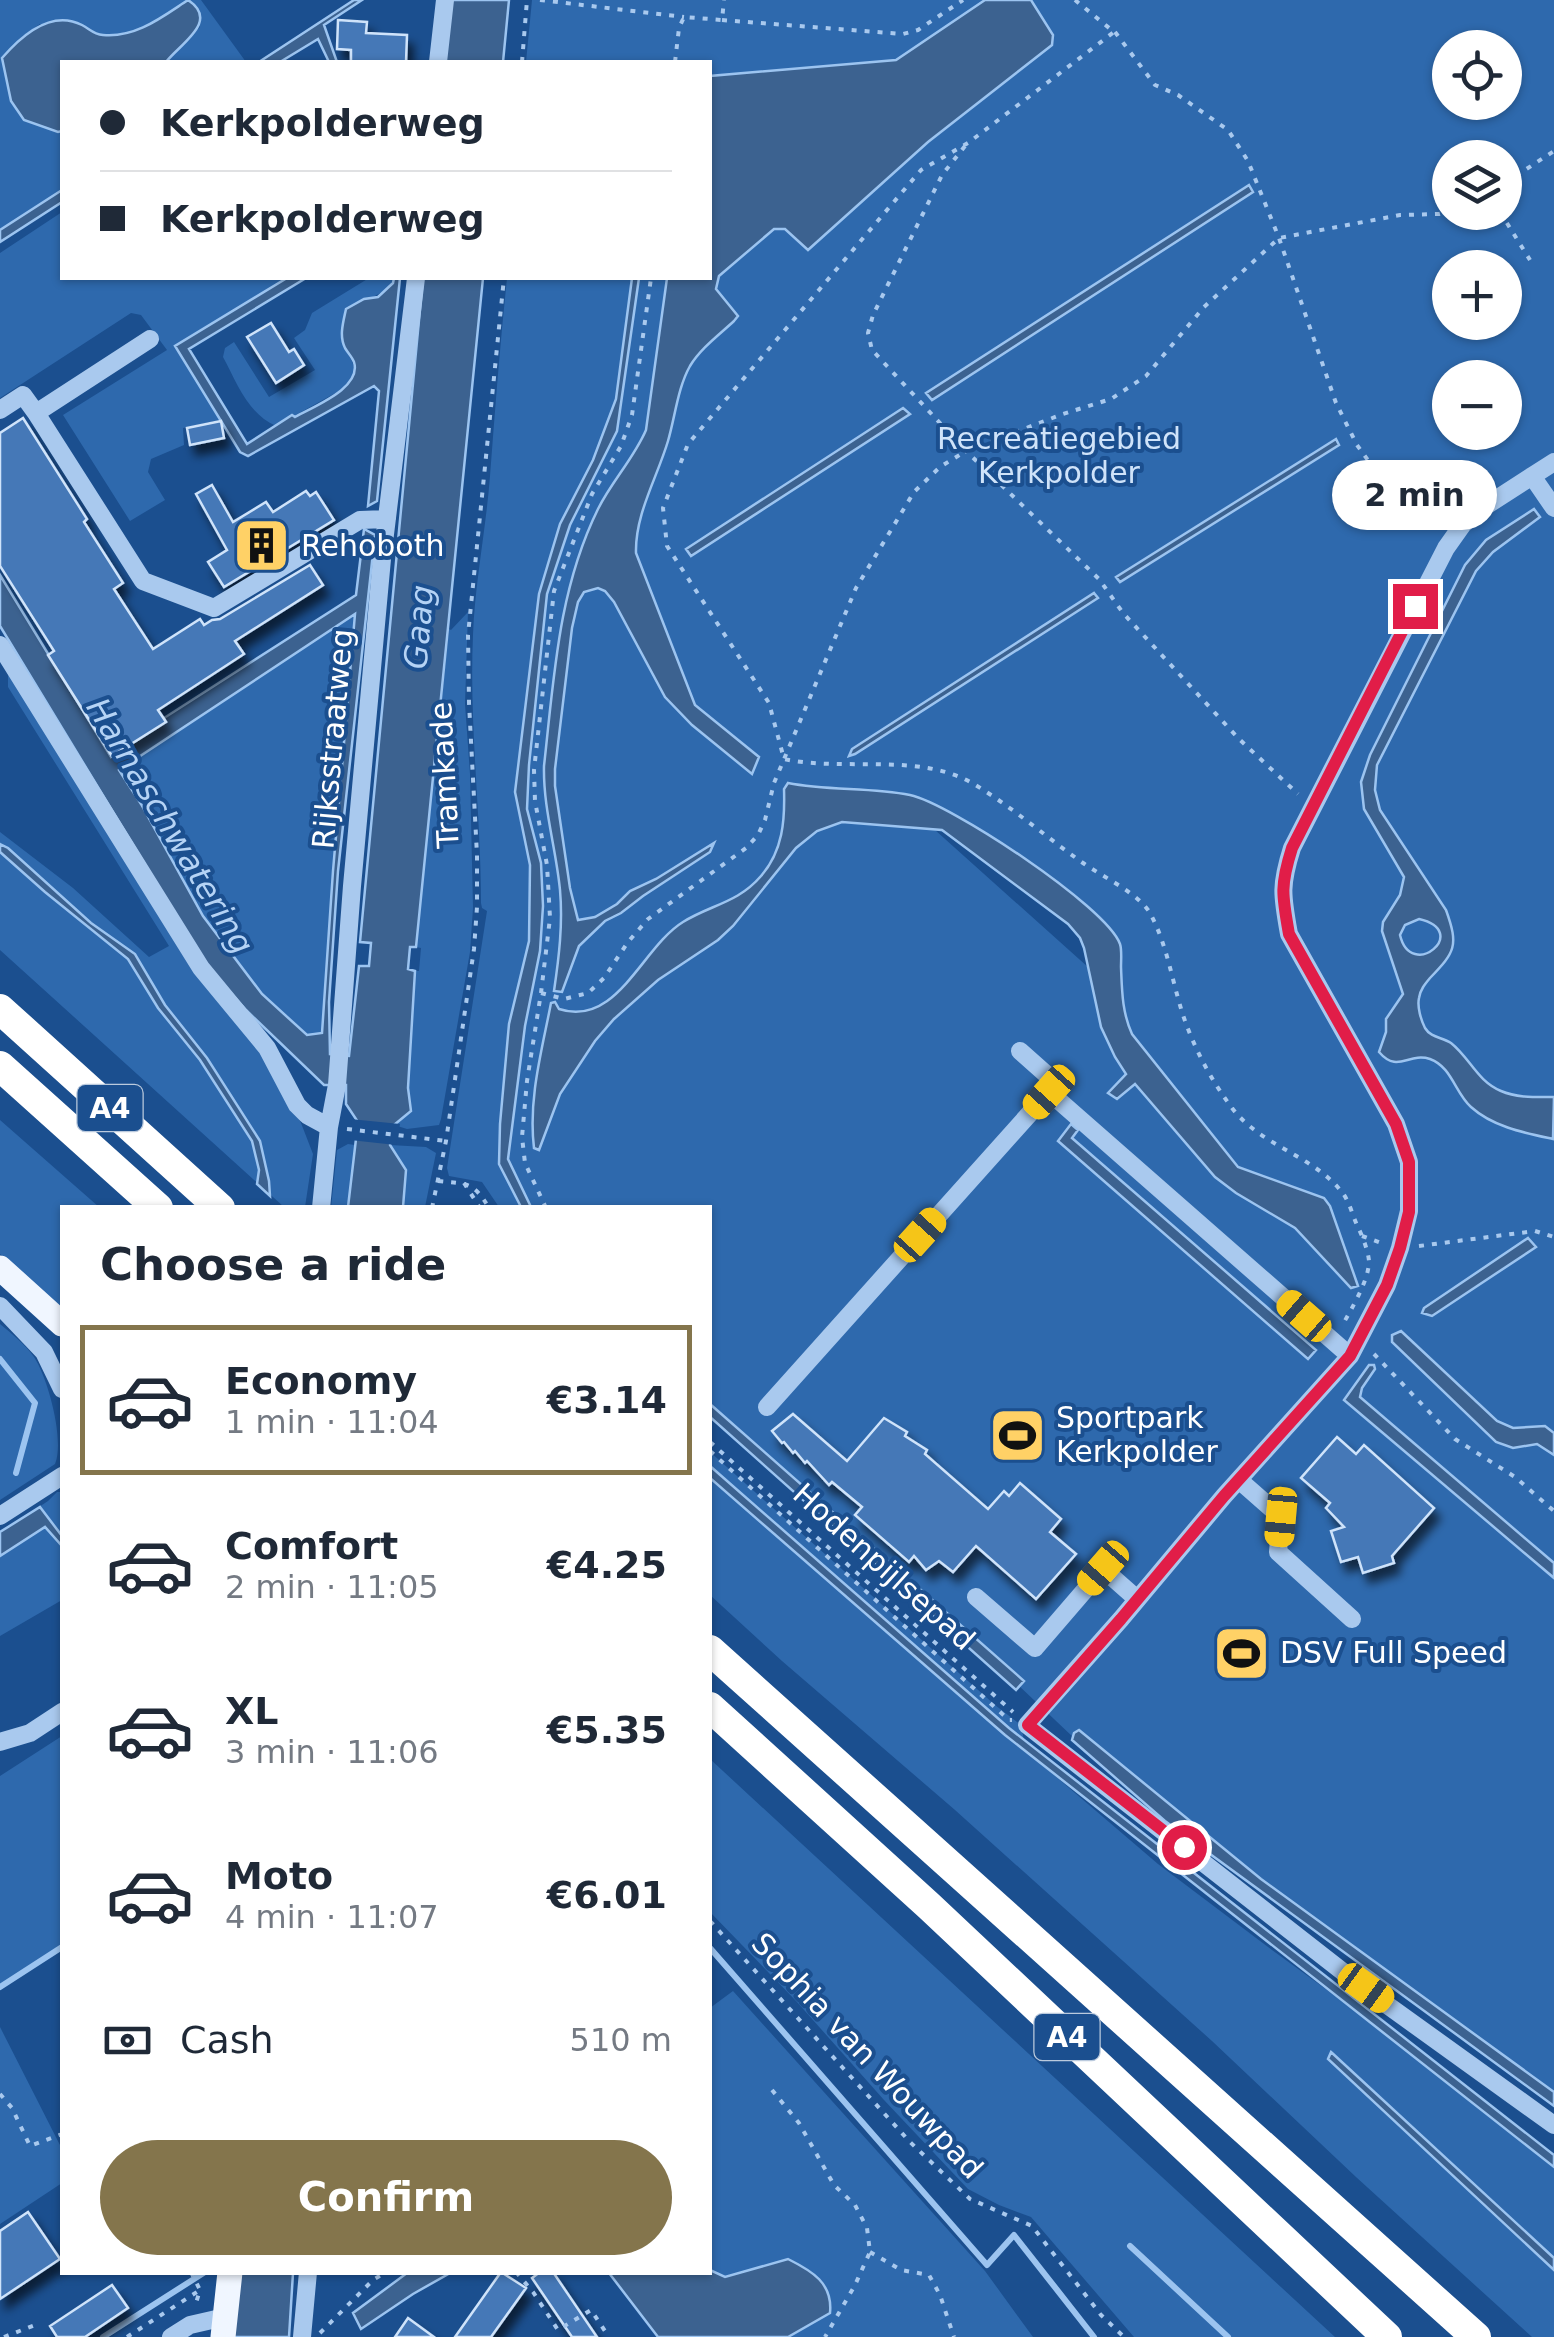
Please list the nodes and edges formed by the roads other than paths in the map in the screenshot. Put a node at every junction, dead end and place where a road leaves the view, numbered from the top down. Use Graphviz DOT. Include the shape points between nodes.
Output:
graph roads {
  1 [pos="445,0"];
  2 [pos="438,60"];
  3 [pos="416,280"];
  4 [pos="150,338"];
  5 [pos="0,410"];
  6 [pos="36,413"];
  7 [pos="1554,462"];
  8 [pos="1532,476"];
  9 [pos="1554,508"];
  10 [pos="387,518"];
  11 [pos="0,645"];
  12 [pos="0,1010"];
  13 [pos="1020,1051"];
  14 [pos="0,1066"];
  15 [pos="1049,1092"];
  16 [pos="339,1128"];
  17 [pos="155,1205"];
  18 [pos="217,1205"];
  19 [pos="323,1205"];
  20 [pos="0,1268"];
  21 [pos="0,1306"];
  22 [pos="60,1322"];
  23 [pos="1354,1349"];
  24 [pos="60,1385"];
  25 [pos="766,1407"];
  26 [pos="60,1477"];
  27 [pos="1238,1480"];
  28 [pos="0,1516"];
  29 [pos="976,1596"];
  30 [pos="1137,1600"];
  31 [pos="1352,1619"];
  32 [pos="712,1652"];
  33 [pos="712,1709"];
  34 [pos="60,1713"];
  35 [pos="0,1742"];
  36 [pos="1554,2125"];
  37 [pos="230,2275"];
  38 [pos="308,2275"];
  39 [pos="224,2327"];
  40 [pos="170,2337"];
  41 [pos="302,2337"];
  42 [pos="1387,2337"];
  43 [pos="1476,2337"];
  1 -- 2 [label="street"];
  3 -- 10 [label="street, Rijksstraatweg"];
  4 -- 6 [label="street"];
  5 -- 6 [label="street" via="24,395"];
  6 -- 10 [label="street" via="143,581 214,608 360,520"];
  7 -- 8 [label="street"];
  8 -- 9 [label="street"];
  8 -- 23 [label="street" via="1463,524 1446,548 1282,879 1289,934 1396,1124 1409,1162 1409,1212 1400,1248"];
  10 -- 16 [label="street, Rijksstraatweg" via="352,886"];
  11 -- 16 [label="street" via="201,968 267,1048 296,1106"];
  12 -- 18 [label="highway, A4"];
  13 -- 15 [label="street" via="1056,1084"];
  14 -- 17 [label="highway, A4"];
  15 -- 23 [label="street" via="1333,1341"];
  15 -- 25 [label="street"];
  16 -- 19 [label="street, Rijksstraatweg"];
  20 -- 22 [label="main road"];
  21 -- 24 [label="street" via="44,1352"];
  23 -- 27 [label="street"];
  26 -- 28 [label="street"];
  27 -- 30 [label="street"];
  27 -- 31 [label="street" via="1281,1517 1278,1552"];
  29 -- 30 [label="street" via="1035,1648 1103,1568"];
  30 -- 36 [label="street" via="1028,1725"];
  32 -- 43 [label="highway, A4"];
  33 -- 42 [label="highway, A4"];
  34 -- 35 [label="street" via="30,1734"];
  37 -- 39 [label="main road"];
  38 -- 41 [label="street"];
  39 -- 40 [label="street" via="190,2325"];
}
